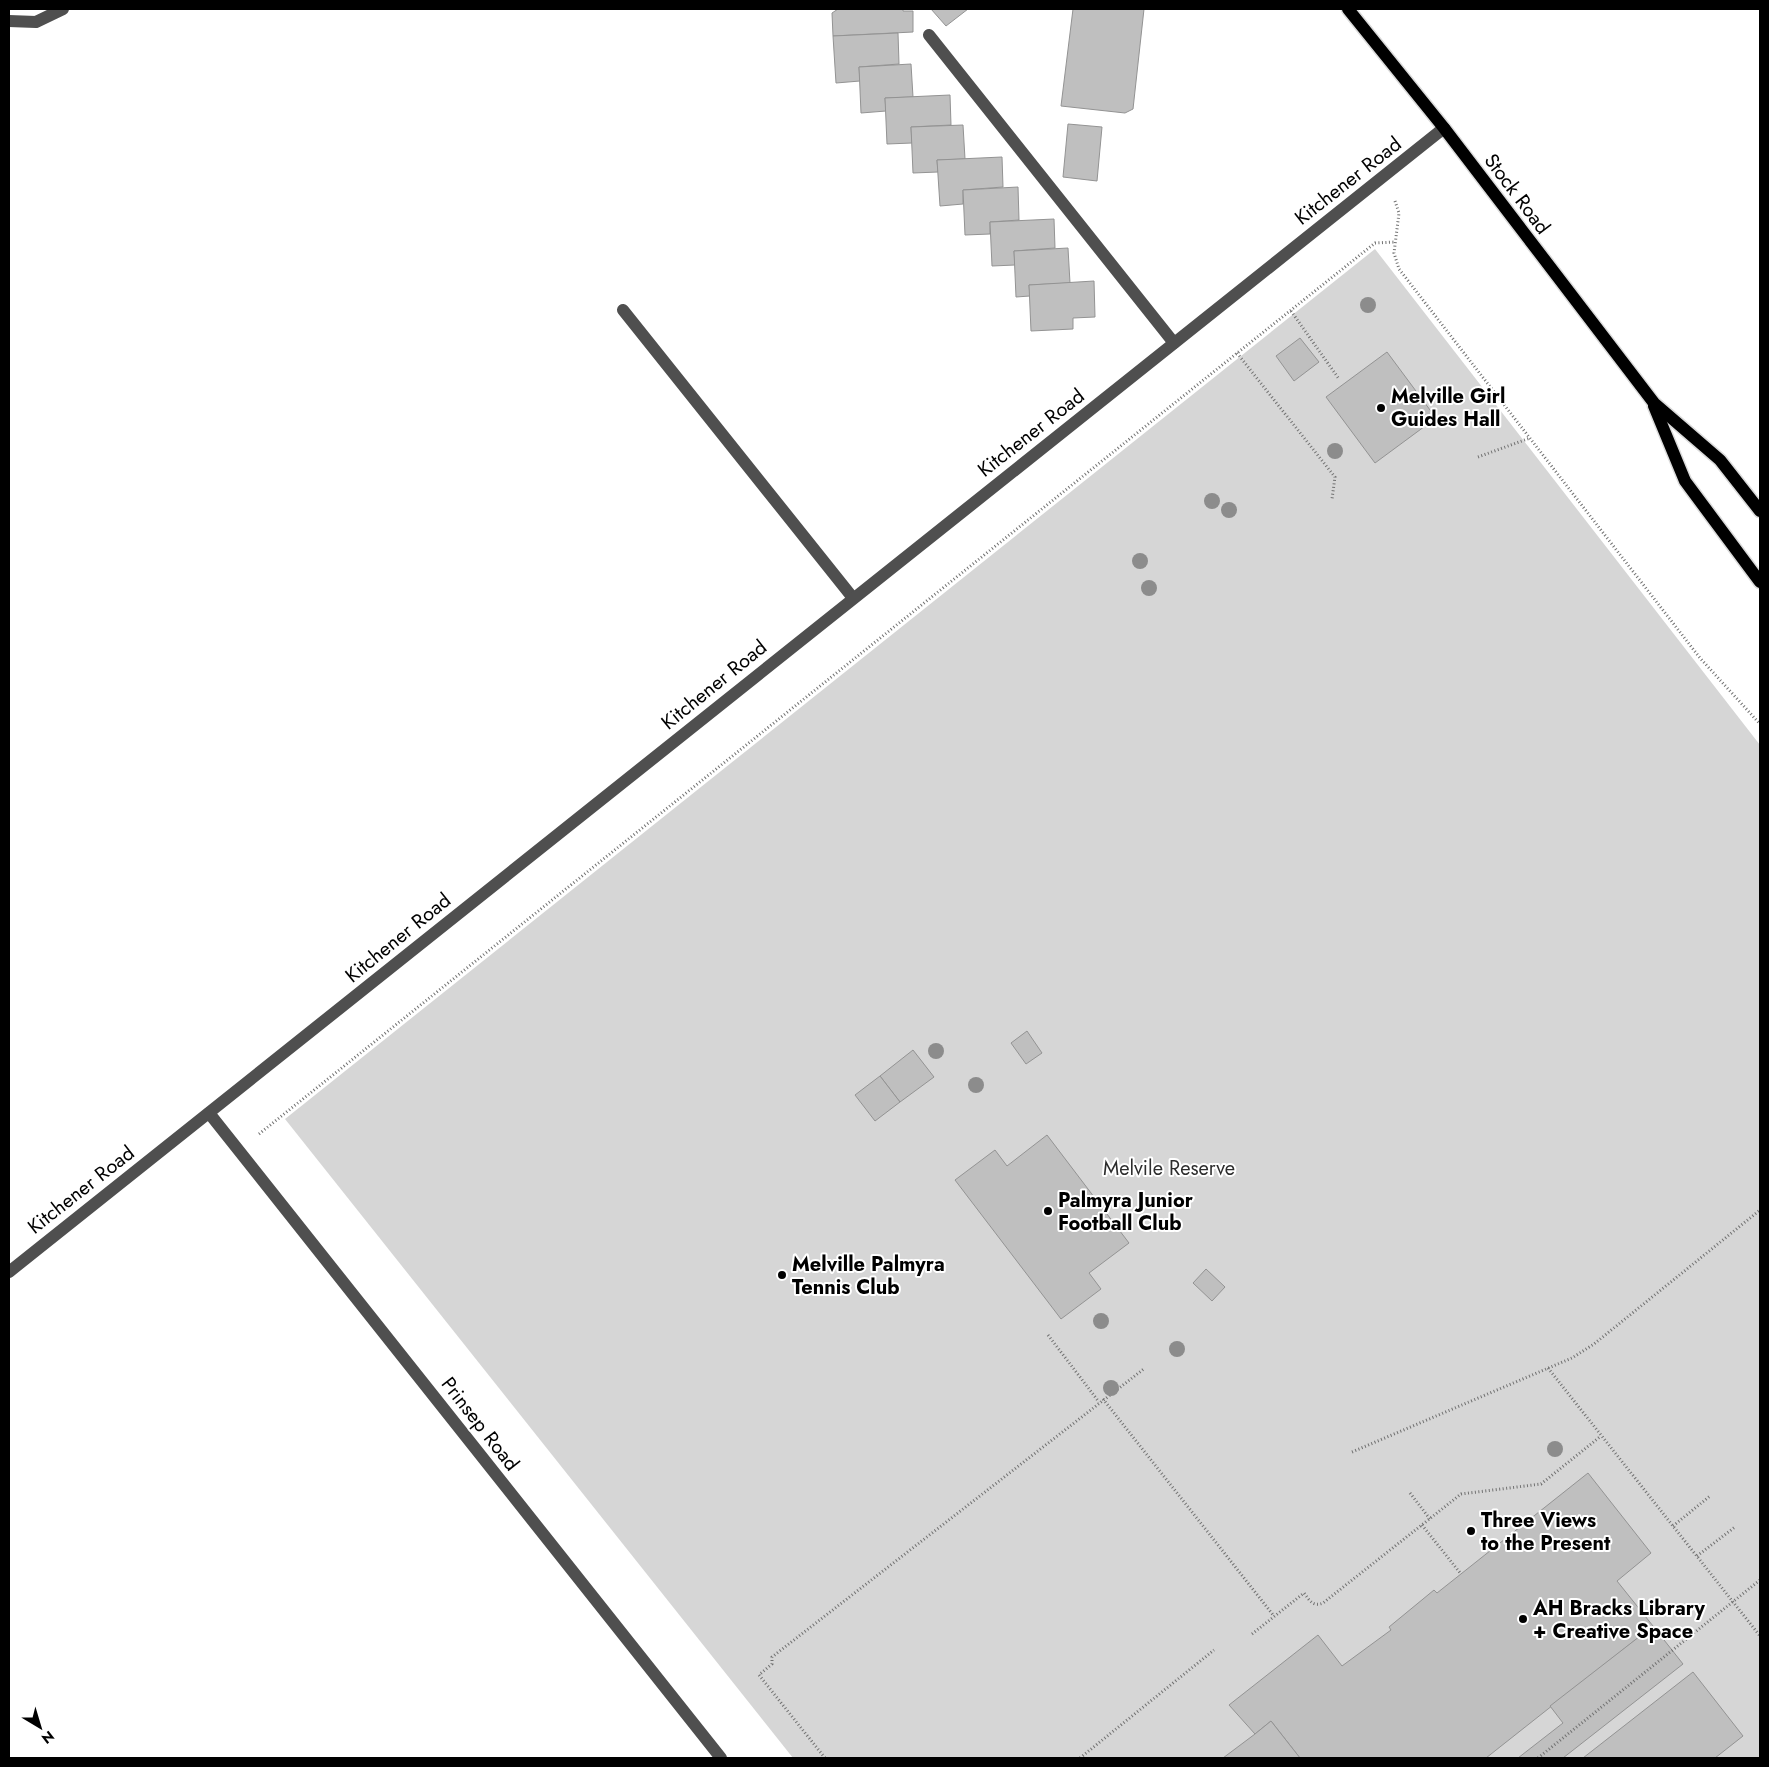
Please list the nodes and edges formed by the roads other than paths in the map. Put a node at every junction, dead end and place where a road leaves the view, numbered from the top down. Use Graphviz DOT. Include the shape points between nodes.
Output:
graph roads {
  1 [pos="63,9"];
  2 [pos="1348,9"];
  3 [pos="9,21"];
  4 [pos="929,35"];
  5 [pos="1444,128"];
  6 [pos="623,310"];
  7 [pos="1174,343"];
  8 [pos="1654,404"];
  9 [pos="1760,511"];
  10 [pos="1760,582"];
  11 [pos="853,598"];
  12 [pos="209,1113"];
  13 [pos="9,1272"];
  14 [pos="722,1758"];
  1 -- 3 [label="street" via="36,22"];
  2 -- 5 [label="main road, Stock Road"];
  4 -- 7 [label="street"];
  5 -- 7 [label="street, Kitchener Road"];
  5 -- 8 [label="main road, Stock Road"];
  6 -- 11 [label="street"];
  7 -- 11 [label="street, Kitchener Road"];
  8 -- 9 [label="main road, Stock Road" via="1720,460"];
  8 -- 10 [label="main road, Stock Road" via="1685,480"];
  11 -- 12 [label="street, Kitchener Road"];
  12 -- 13 [label="street, Kitchener Road"];
  12 -- 14 [label="street, Prinsep Road"];
}
